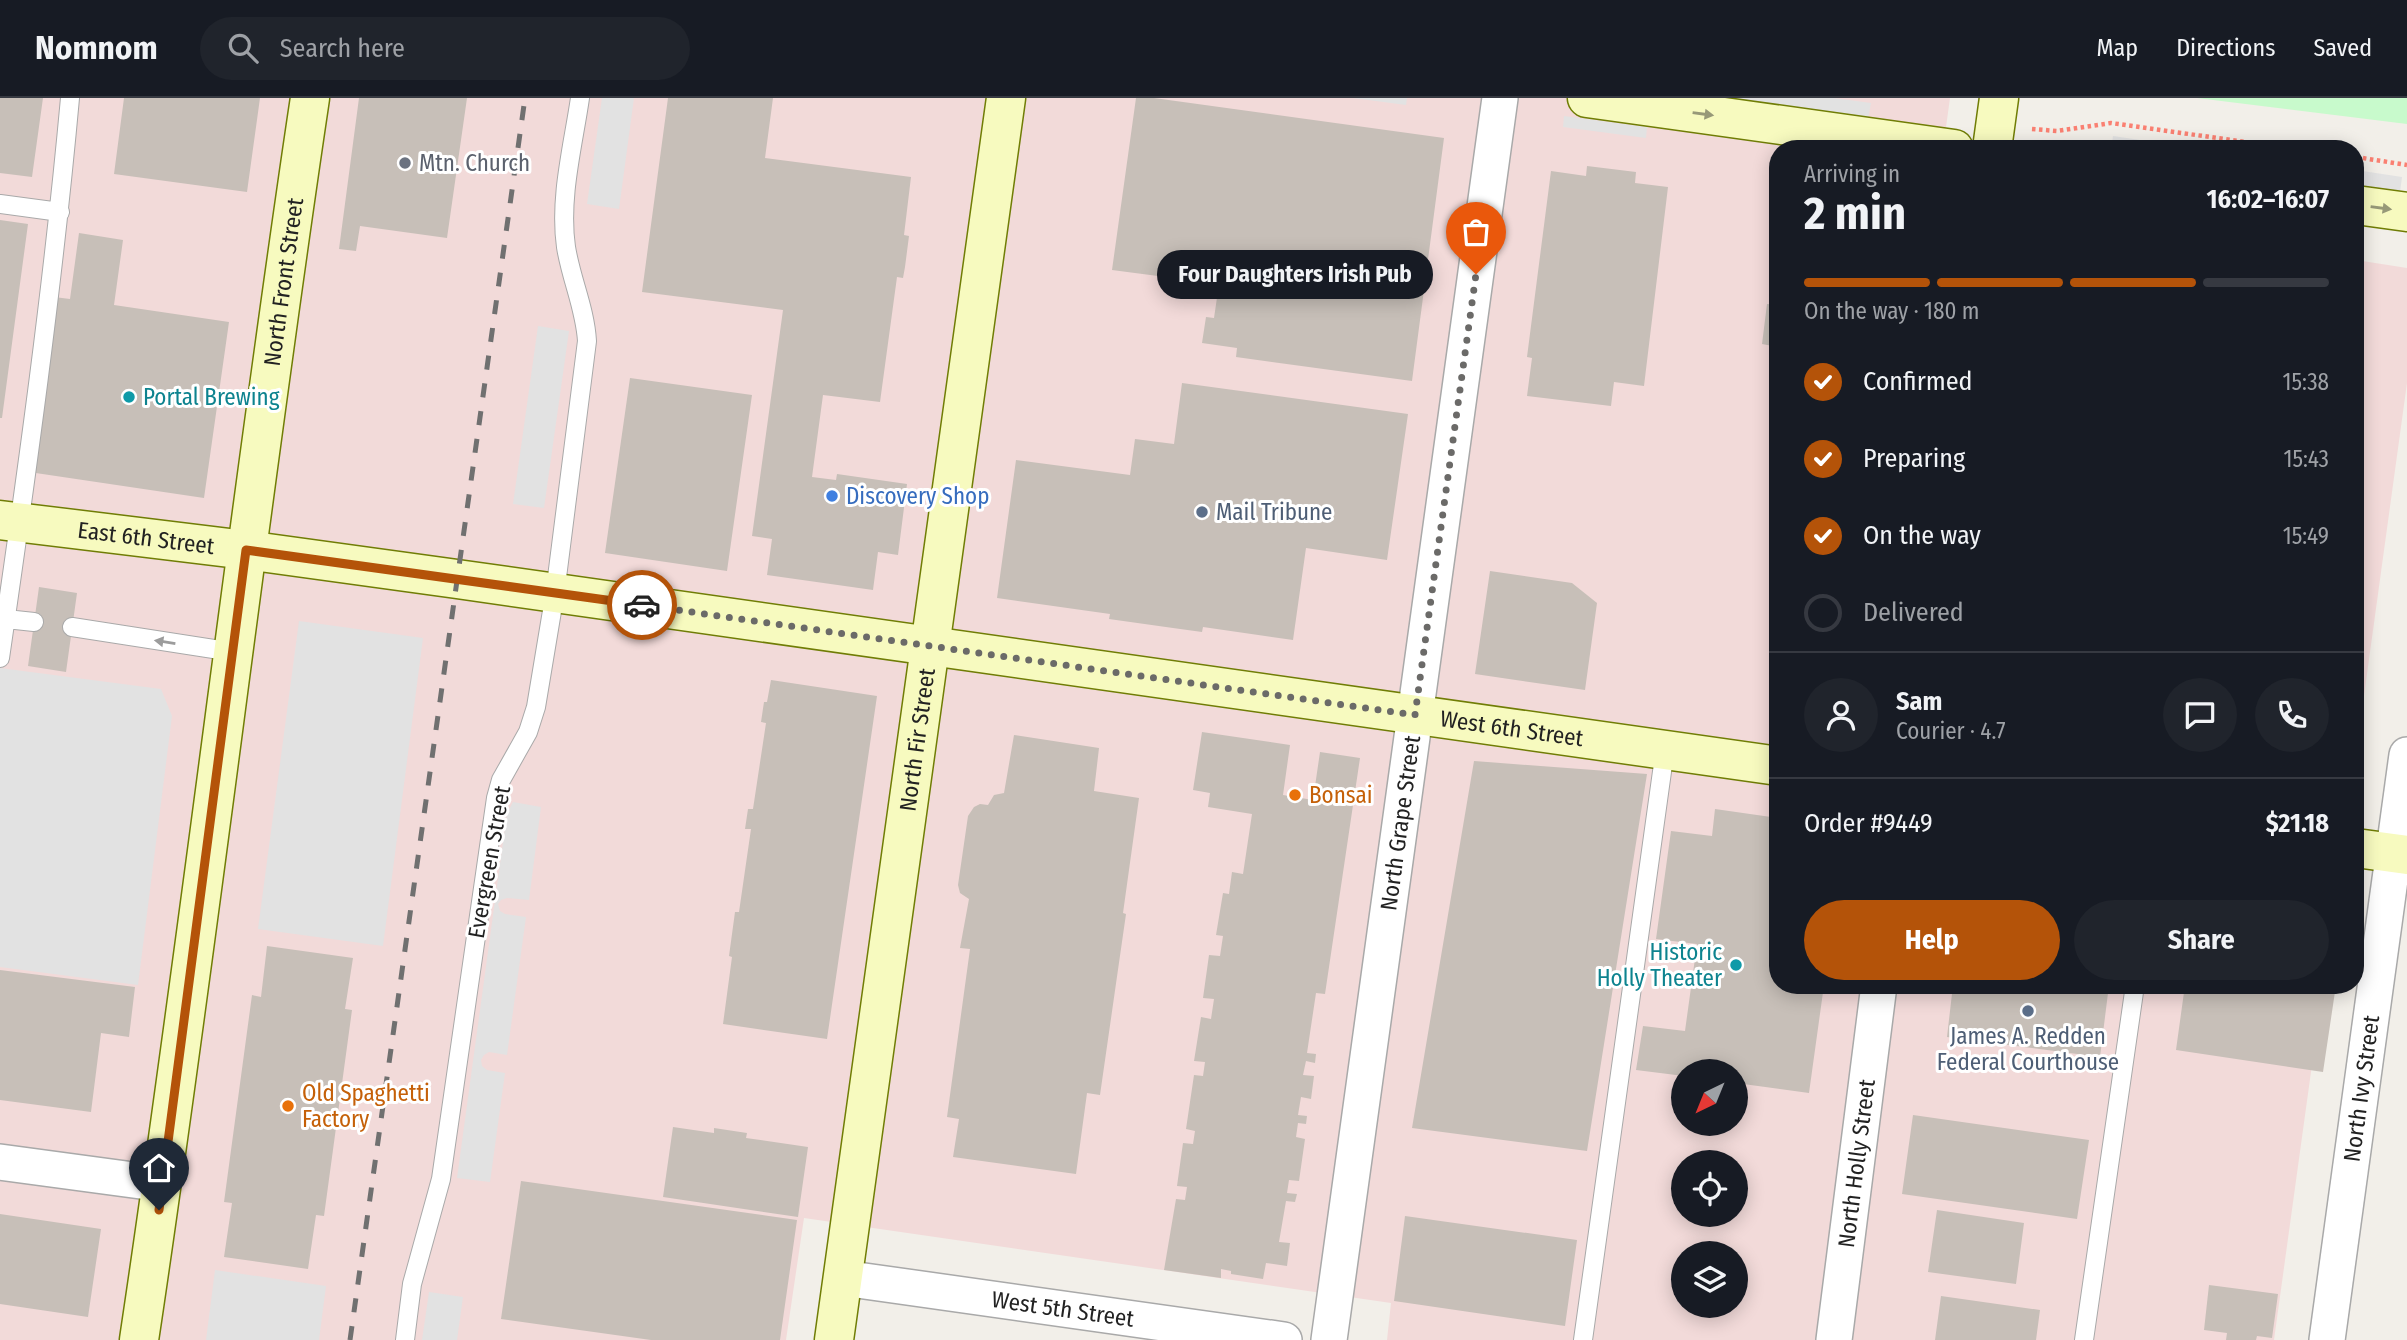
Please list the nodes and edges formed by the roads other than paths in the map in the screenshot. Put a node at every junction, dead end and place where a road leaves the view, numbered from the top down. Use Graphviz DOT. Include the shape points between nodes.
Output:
graph roads {
  1 [pos="71,98"];
  2 [pos="310,98"];
  3 [pos="580,98"];
  4 [pos="1006,98"];
  5 [pos="1500,98"];
  6 [pos="1587,98"];
  7 [pos="1999,98"];
  8 [pos="1889,140"];
  9 [pos="1993,140"];
  10 [pos="0,204"];
  11 [pos="2364,206"];
  12 [pos="60,212"];
  13 [pos="2407,212"];
  14 [pos="10,522"];
  15 [pos="246,550"];
  16 [pos="457,579"];
  17 [pos="555,593"];
  18 [pos="6,619"];
  19 [pos="34,622"];
  20 [pos="72,627"];
  21 [pos="930,646"];
  22 [pos="233,652"];
  23 [pos="0,658"];
  24 [pos="1415,715"];
  25 [pos="1665,750"];
  26 [pos="2407,755"];
  27 [pos="1769,765"];
  28 [pos="2364,849"];
  29 [pos="2400,854"];
  30 [pos="1878,994"];
  31 [pos="2134,994"];
  32 [pos="0,1162"];
  33 [pos="163,1184"];
  34 [pos="842,1278"];
  35 [pos="139,1340"];
  36 [pos="405,1340"];
  37 [pos="834,1340"];
  38 [pos="1284,1340"];
  39 [pos="1329,1340"];
  40 [pos="1583,1340"];
  41 [pos="1834,1340"];
  42 [pos="2084,1340"];
  43 [pos="2327,1340"];
  1 -- 12 [label="lane"];
  2 -- 15 [label="street, North Front Street"];
  3 -- 17 [label="lane, Evergreen Street" via="564,209 568,257 587,341"];
  4 -- 21 [label="street, North Fir Street"];
  5 -- 24 [label="street, North Grape Street"];
  6 -- 8 [label="street, one-way"];
  7 -- 9 [label="street"];
  10 -- 12 [label="lane"];
  11 -- 13 [label="street, one-way"];
  12 -- 14 [label="lane"];
  14 -- 15 [label="street, East 6th Street"];
  14 -- 18 [label="lane"];
  15 -- 16 [label="street, East 6th Street"];
  15 -- 22 [label="street, North Front Street"];
  16 -- 17 [label="street, West 6th Street"];
  17 -- 21 [label="street, West 6th Street"];
  17 -- 36 [label="lane, Evergreen Street" via="536,706 496,797 441,1179 412,1284"];
  18 -- 19 [label="lane"];
  18 -- 23 [label="lane"];
  22 -- 20 [label="lane, one-way"];
  21 -- 24 [label="street, West 6th Street"];
  21 -- 34 [label="street, North Fir Street"];
  22 -- 33 [label="street, North Front Street"];
  24 -- 25 [label="street, West 6th Street"];
  24 -- 39 [label="street, North Grape Street"];
  25 -- 27 [label="street, West 6th Street"];
  25 -- 40 [label="lane"];
  26 -- 29 [label="street, North Ivy Street"];
  28 -- 29 [label="street"];
  29 -- 43 [label="street, North Ivy Street"];
  30 -- 41 [label="street, North Holly Street"];
  31 -- 42 [label="lane"];
  32 -- 33 [label="street"];
  33 -- 35 [label="street, North Front Street"];
  34 -- 37 [label="street, North Fir Street"];
  34 -- 38 [label="street, West 5th Street"];
}
